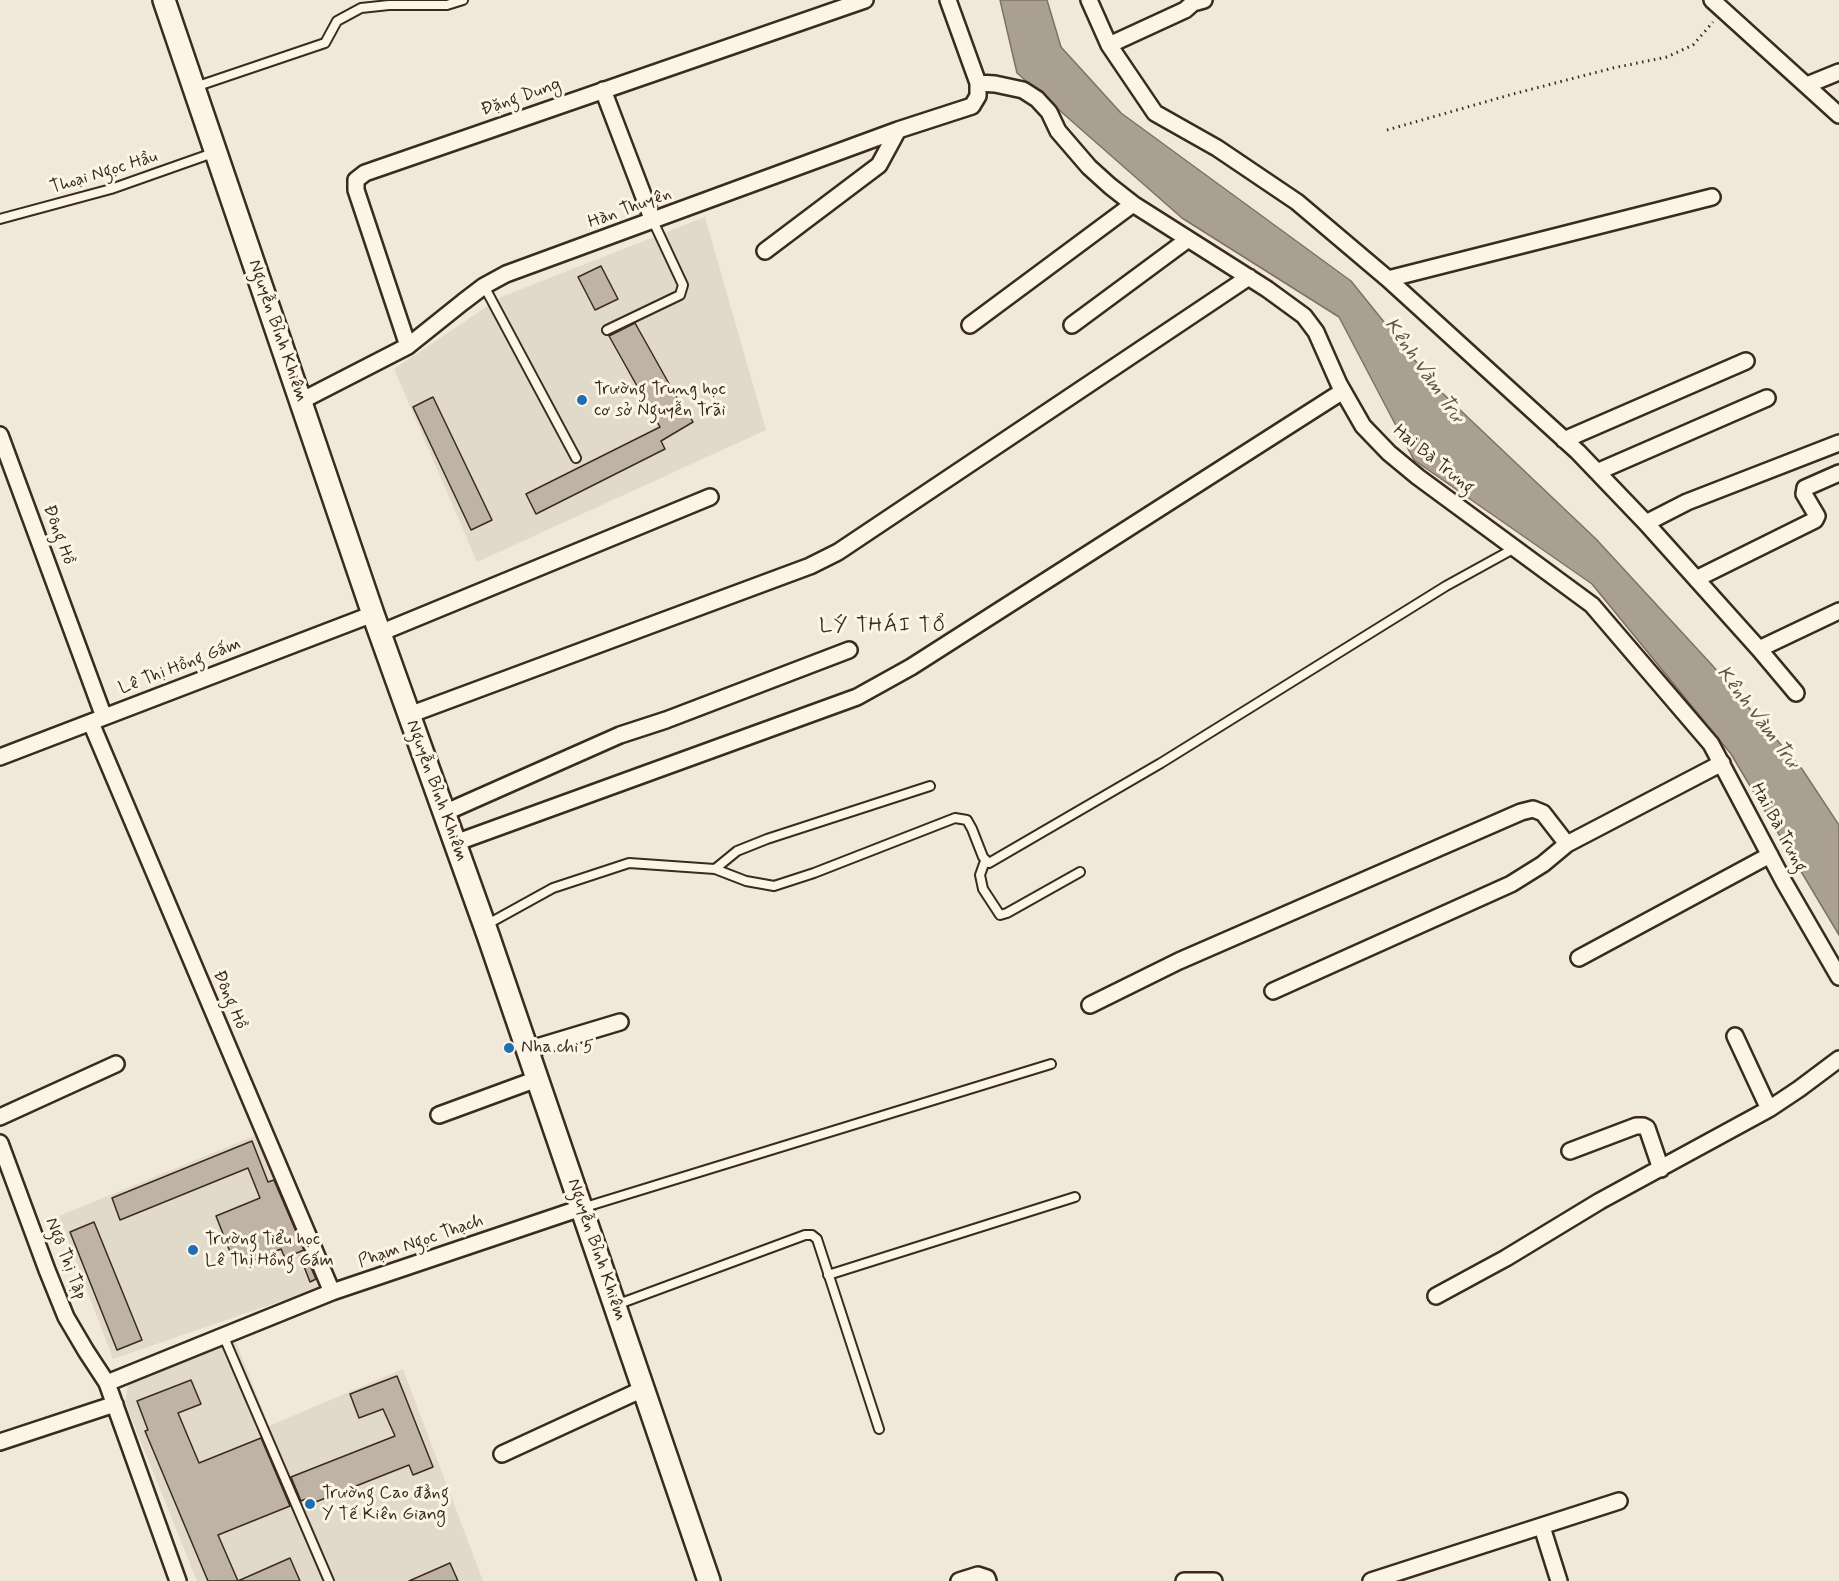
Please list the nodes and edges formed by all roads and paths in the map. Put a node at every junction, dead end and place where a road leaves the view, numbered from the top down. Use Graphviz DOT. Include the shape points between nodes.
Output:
graph roads {
  1 [pos="164,0"];
  2 [pos="463,0"];
  3 [pos="865,0"];
  4 [pos="948,0"];
  5 [pos="1089,0"];
  6 [pos="1196,1"];
  7 [pos="1718,5"];
  8 [pos="1108,45"];
  9 [pos="1839,72"];
  10 [pos="978,83"];
  11 [pos="1807,85"];
  12 [pos="194,87"];
  13 [pos="603,90"];
  14 [pos="1839,115"];
  15 [pos="898,130"];
  16 [pos="1387,130"];
  17 [pos="216,152"];
  18 [pos="1712,197"];
  19 [pos="1133,204"];
  20 [pos="0,219"];
  21 [pos="653,221"];
  22 [pos="1187,240"];
  23 [pos="765,251"];
  24 [pos="1249,277"];
  25 [pos="1388,279"];
  26 [pos="484,286"];
  27 [pos="970,325"];
  28 [pos="1072,325"];
  29 [pos="607,330"];
  30 [pos="408,346"];
  31 [pos="1746,361"];
  32 [pos="1343,391"];
  33 [pos="1767,398"];
  34 [pos="301,401"];
  35 [pos="0,435"];
  36 [pos="1564,440"];
  37 [pos="1839,443"];
  38 [pos="576,458"];
  39 [pos="1597,472"];
  40 [pos="1839,473"];
  41 [pos="710,497"];
  42 [pos="1646,523"];
  43 [pos="1515,548"];
  44 [pos="1696,579"];
  45 [pos="1839,611"];
  46 [pos="377,624"];
  47 [pos="1759,649"];
  48 [pos="849,651"];
  49 [pos="1796,693"];
  50 [pos="409,715"];
  51 [pos="97,720"];
  52 [pos="0,757"];
  53 [pos="1722,763"];
  54 [pos="930,786"];
  55 [pos="444,813"];
  56 [pos="455,843"];
  57 [pos="1567,844"];
  58 [pos="1770,855"];
  59 [pos="985,861"];
  60 [pos="715,869"];
  61 [pos="1080,872"];
  62 [pos="484,926"];
  63 [pos="1579,958"];
  64 [pos="1839,977"];
  65 [pos="1273,991"];
  66 [pos="1090,1005"];
  67 [pos="620,1022"];
  68 [pos="1735,1036"];
  69 [pos="527,1050"];
  70 [pos="1839,1059"];
  71 [pos="116,1064"];
  72 [pos="1051,1064"];
  73 [pos="537,1079"];
  74 [pos="1769,1109"];
  75 [pos="439,1115"];
  76 [pos="0,1117"];
  77 [pos="0,1143"];
  78 [pos="1570,1151"];
  79 [pos="1661,1169"];
  80 [pos="1075,1197"];
  81 [pos="581,1208"];
  82 [pos="828,1275"];
  83 [pos="332,1292"];
  84 [pos="1436,1296"];
  85 [pos="615,1305"];
  86 [pos="223,1335"];
  87 [pos="107,1383"];
  88 [pos="643,1389"];
  89 [pos="115,1404"];
  90 [pos="879,1429"];
  91 [pos="0,1442"];
  92 [pos="502,1454"];
  93 [pos="1619,1501"];
  94 [pos="1542,1527"];
  95 [pos="178,1581"];
  96 [pos="329,1581"];
  97 [pos="709,1581"];
  98 [pos="959,1581"];
  99 [pos="988,1581"];
  100 [pos="1184,1581"];
  101 [pos="1214,1581"];
  102 [pos="1371,1581"];
  103 [pos="1559,1581"];
  1 -- 12 [label="main road, Nguyễn Bỉnh Khiêm"];
  2 -- 12 [label="lane" via="447,5 361,8 337,21 325,43"];
  3 -- 13 [label="street, Đặng Dung"];
  4 -- 10 [label="street"];
  5 -- 8 [label="street"];
  6 -- 8 [label="street" via="1185,10"];
  7 -- 11 [label="street"];
  7 -- 16 [label="path" via="1693,45 1667,57 1513,94"];
  8 -- 25 [label="street" via="1155,112 1297,202"];
  9 -- 11 [label="street"];
  10 -- 15 [label="street, Hàn Thuyên" via="978,96 972,106"];
  10 -- 19 [label="street, Hai Bà Trưng" via="1023,90 1037,99 1089,167"];
  11 -- 14 [label="street"];
  12 -- 17 [label="main road, Nguyễn Bỉnh Khiêm"];
  13 -- 21 [label="street"];
  13 -- 30 [label="street, Đặng Dung" via="365,173 356,180"];
  15 -- 21 [label="street, Hàn Thuyên"];
  15 -- 23 [label="street" via="879,165"];
  17 -- 20 [label="lane, Thoại Ngọc Hầu" via="111,189"];
  17 -- 34 [label="main road, Nguyễn Bỉnh Khiêm"];
  18 -- 25 [label="street"];
  19 -- 22 [label="street, Hai Bà Trưng"];
  19 -- 27 [label="street"];
  21 -- 26 [label="street, Hàn Thuyên" via="506,274"];
  21 -- 29 [label="lane" via="683,285 680,295"];
  22 -- 24 [label="street, Hai Bà Trưng"];
  22 -- 28 [label="street"];
  24 -- 32 [label="street, Hai Bà Trưng" via="1304,316 1316,332"];
  24 -- 50 [label="street" via="860,538 810,566"];
  25 -- 36 [label="street"];
  26 -- 30 [label="street, Hàn Thuyên"];
  26 -- 38 [label="lane"];
  30 -- 34 [label="street, Hàn Thuyên"];
  31 -- 36 [label="street"];
  32 -- 43 [label="street, Hai Bà Trưng" via="1363,426 1389,453"];
  32 -- 56 [label="street" via="857,698"];
  33 -- 39 [label="street"];
  34 -- 46 [label="main road, Nguyễn Bỉnh Khiêm"];
  35 -- 51 [label="street, Đông Hồ"];
  36 -- 39 [label="street"];
  37 -- 42 [label="street" via="1687,502"];
  39 -- 42 [label="street"];
  40 -- 44 [label="street" via="1805,488 1804,494 1817,516 1815,520"];
  41 -- 46 [label="street, Lê Thị Hồng Gấm"];
  42 -- 44 [label="street"];
  43 -- 53 [label="street, Hai Bà Trưng" via="1592,605 1711,744"];
  43 -- 59 [label="lane" via="1350,644 1161,763"];
  44 -- 47 [label="street"];
  45 -- 47 [label="street"];
  46 -- 50 [label="main road, Nguyễn Bỉnh Khiêm"];
  46 -- 51 [label="street, Lê Thị Hồng Gấm"];
  47 -- 49 [label="street"];
  48 -- 55 [label="street" via="620,735"];
  50 -- 55 [label="main road, Nguyễn Bỉnh Khiêm"];
  51 -- 52 [label="street, Lê Thị Hồng Gấm"];
  51 -- 83 [label="street, Đông Hồ"];
  53 -- 57 [label="street"];
  53 -- 58 [label="street, Hai Bà Trưng"];
  54 -- 60 [label="lane" via="767,839 737,851"];
  55 -- 56 [label="main road, Nguyễn Bỉnh Khiêm"];
  56 -- 62 [label="main road, Nguyễn Bỉnh Khiêm"];
  57 -- 65 [label="street" via="1511,884"];
  57 -- 66 [label="street" via="1543,813 1521,812 1179,961"];
  58 -- 63 [label="street"];
  58 -- 64 [label="street, Hai Bà Trưng"];
  59 -- 60 [label="lane" via="967,820 955,818 774,886"];
  59 -- 61 [label="lane" via="980,875 983,889 1000,915"];
  60 -- 62 [label="lane" via="629,863 553,888"];
  62 -- 69 [label="main road, Nguyễn Bỉnh Khiêm"];
  67 -- 69 [label="street"];
  68 -- 74 [label="street"];
  69 -- 73 [label="main road, Nguyễn Bỉnh Khiêm"];
  70 -- 74 [label="street"];
  71 -- 76 [label="street"];
  72 -- 81 [label="lane"];
  73 -- 75 [label="street"];
  73 -- 81 [label="main road, Nguyễn Bỉnh Khiêm"];
  74 -- 79 [label="street"];
  77 -- 87 [label="street, Ngô Thị Tập" via="66,1317"];
  78 -- 79 [label="street" via="1643,1125"];
  79 -- 84 [label="street"];
  80 -- 82 [label="lane"];
  81 -- 83 [label="street, Phạm Ngọc Thạch"];
  81 -- 85 [label="main road, Nguyễn Bỉnh Khiêm"];
  82 -- 85 [label="lane" via="817,1239 806,1235"];
  82 -- 90 [label="lane"];
  83 -- 86 [label="street, Phạm Ngọc Thạch"];
  85 -- 88 [label="main road, Nguyễn Bỉnh Khiêm"];
  86 -- 87 [label="street, Phạm Ngọc Thạch"];
  86 -- 96 [label="lane"];
  87 -- 89 [label="street, Ngô Thị Tập"];
  88 -- 92 [label="street"];
  88 -- 97 [label="main road, Nguyễn Bỉnh Khiêm"];
  89 -- 91 [label="street"];
  89 -- 95 [label="street, Ngô Thị Tập"];
  93 -- 94 [label="street"];
  94 -- 102 [label="street"];
  94 -- 103 [label="street"];
  98 -- 99 [label="street" via="978,1575"];
  100 -- 101 [label="street"];
}
